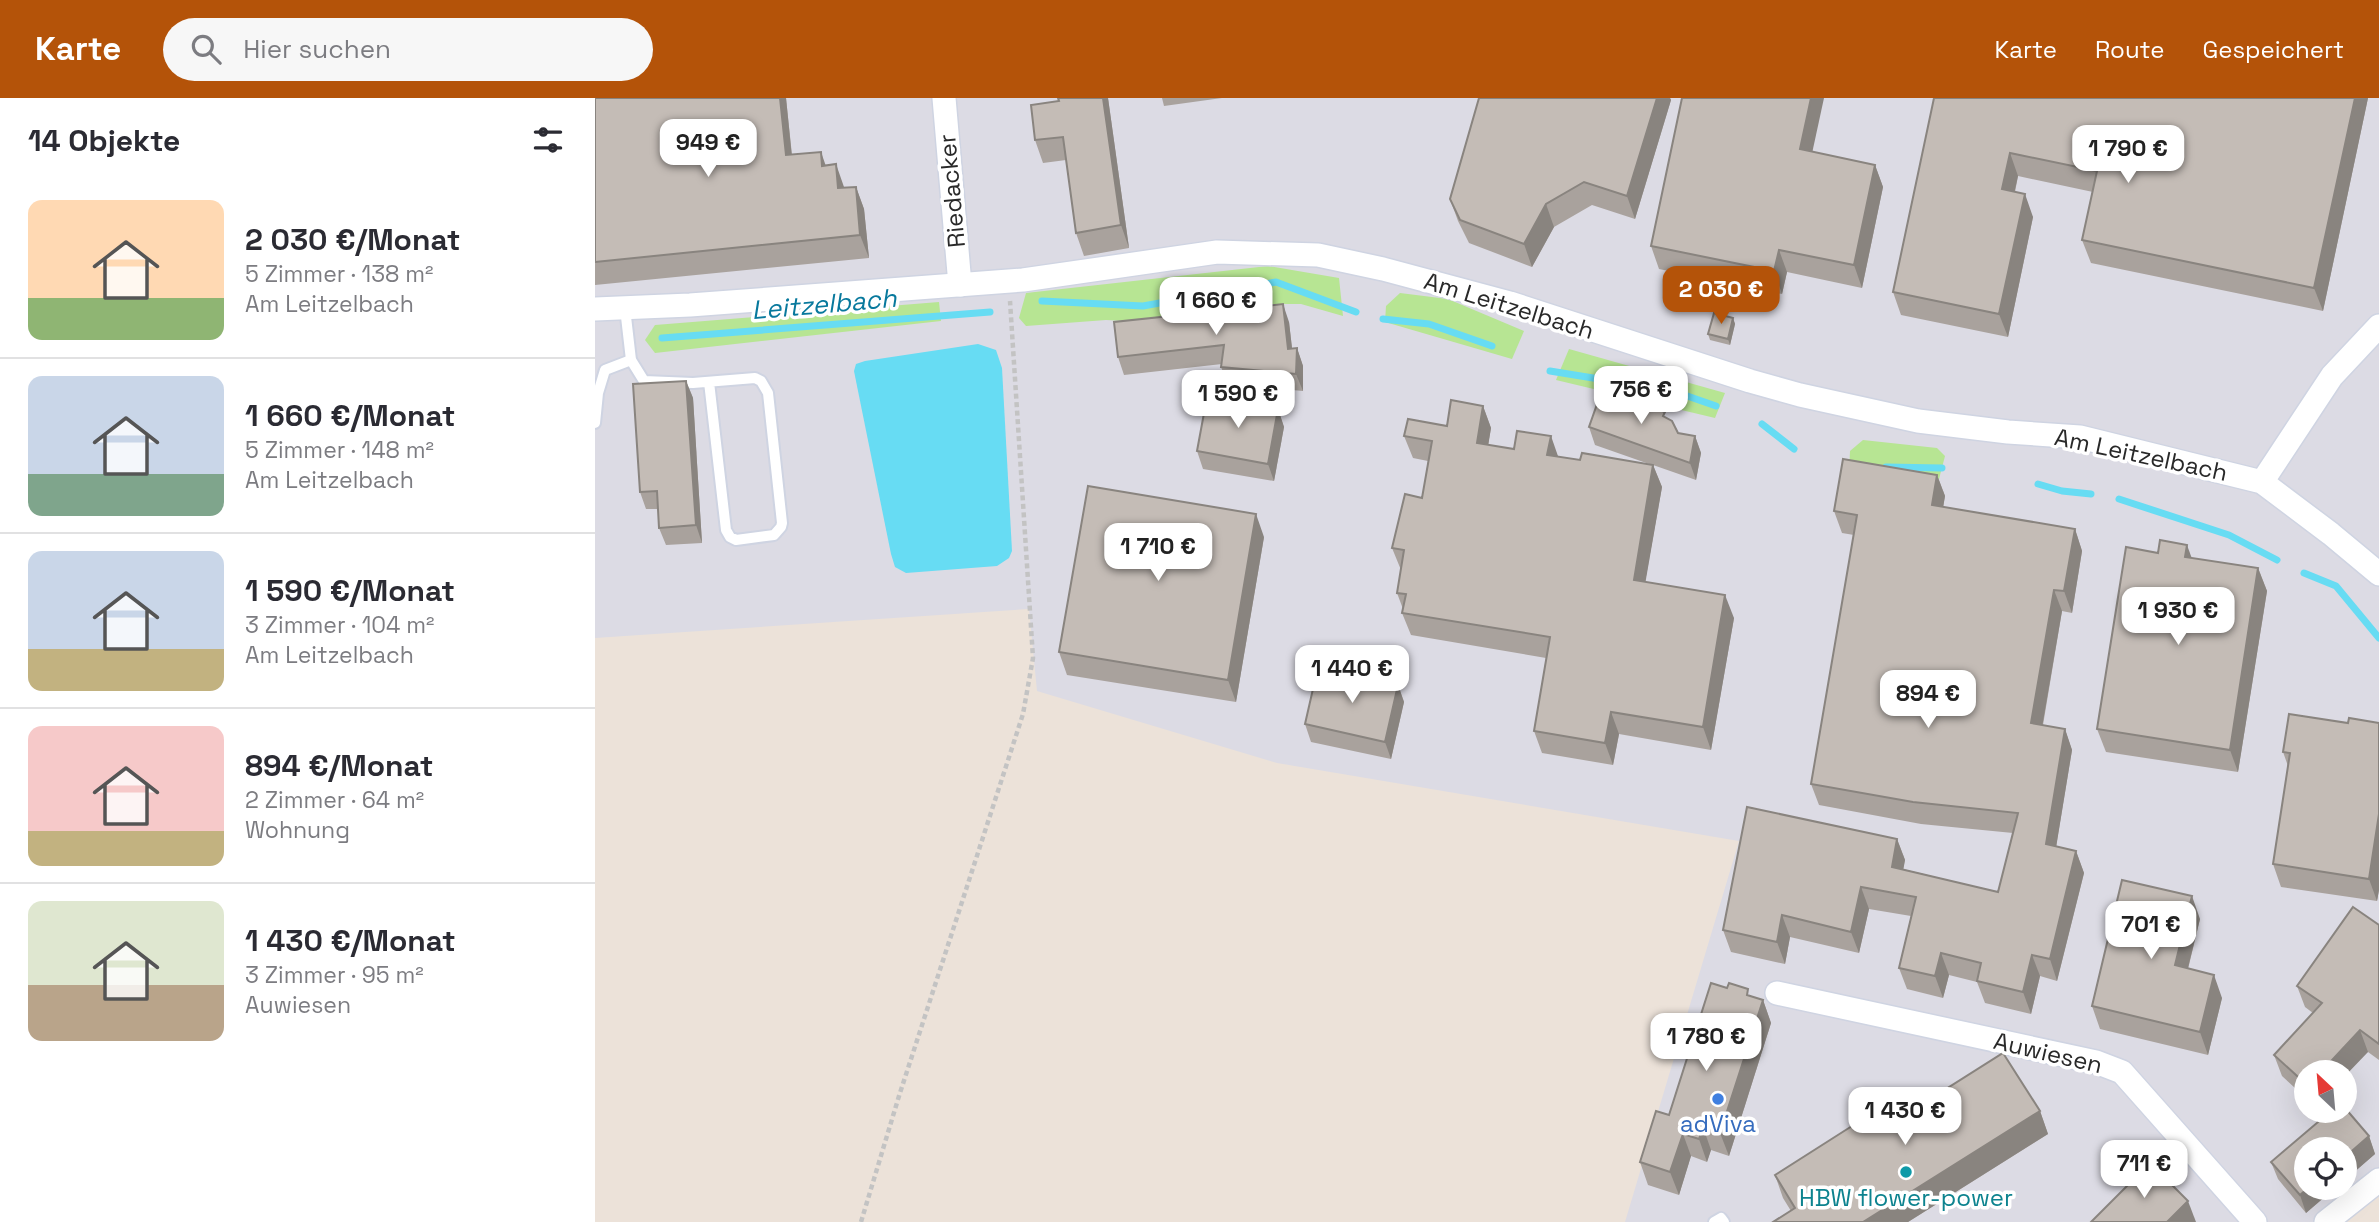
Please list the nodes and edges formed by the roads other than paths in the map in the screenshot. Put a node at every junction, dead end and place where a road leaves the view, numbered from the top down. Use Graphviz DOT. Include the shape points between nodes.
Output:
graph roads {
  1 [pos="944,98"];
  2 [pos="960,285"];
  3 [pos="625,308"];
  4 [pos="595,309"];
  5 [pos="2379,326"];
  6 [pos="631,360"];
  7 [pos="709,382"];
  8 [pos="595,423"];
  9 [pos="2262,482"];
  10 [pos="2379,574"];
  11 [pos="1777,993"];
  12 [pos="2379,1180"];
  13 [pos="1714,1222"];
  14 [pos="1724,1222"];
  15 [pos="2255,1222"];
  16 [pos="2326,1222"];
  1 -- 2 [label="street, Riedacker"];
  2 -- 3 [label="street, Am Leitzelbach"];
  2 -- 9 [label="street, Am Leitzelbach" via="1217,251 1318,255 1510,303 1800,395 1918,421 2080,437"];
  3 -- 4 [label="street, Am Leitzelbach"];
  3 -- 6 [label="lane"];
  5 -- 9 [label="street" via="2332,376"];
  6 -- 7 [label="lane" via="644,381"];
  6 -- 8 [label="lane" via="605,370"];
  7 -- 7 [label="lane" via="755,378 765,386 782,523 774,535 736,540 726,530"];
  9 -- 10 [label="street, Am Leitzelbach"];
  11 -- 15 [label="street, Auwiesen" via="2096,1062 2122,1072"];
  12 -- 16 [label="street"];
  13 -- 14 [label="lane" via="1721,1218"];
}
